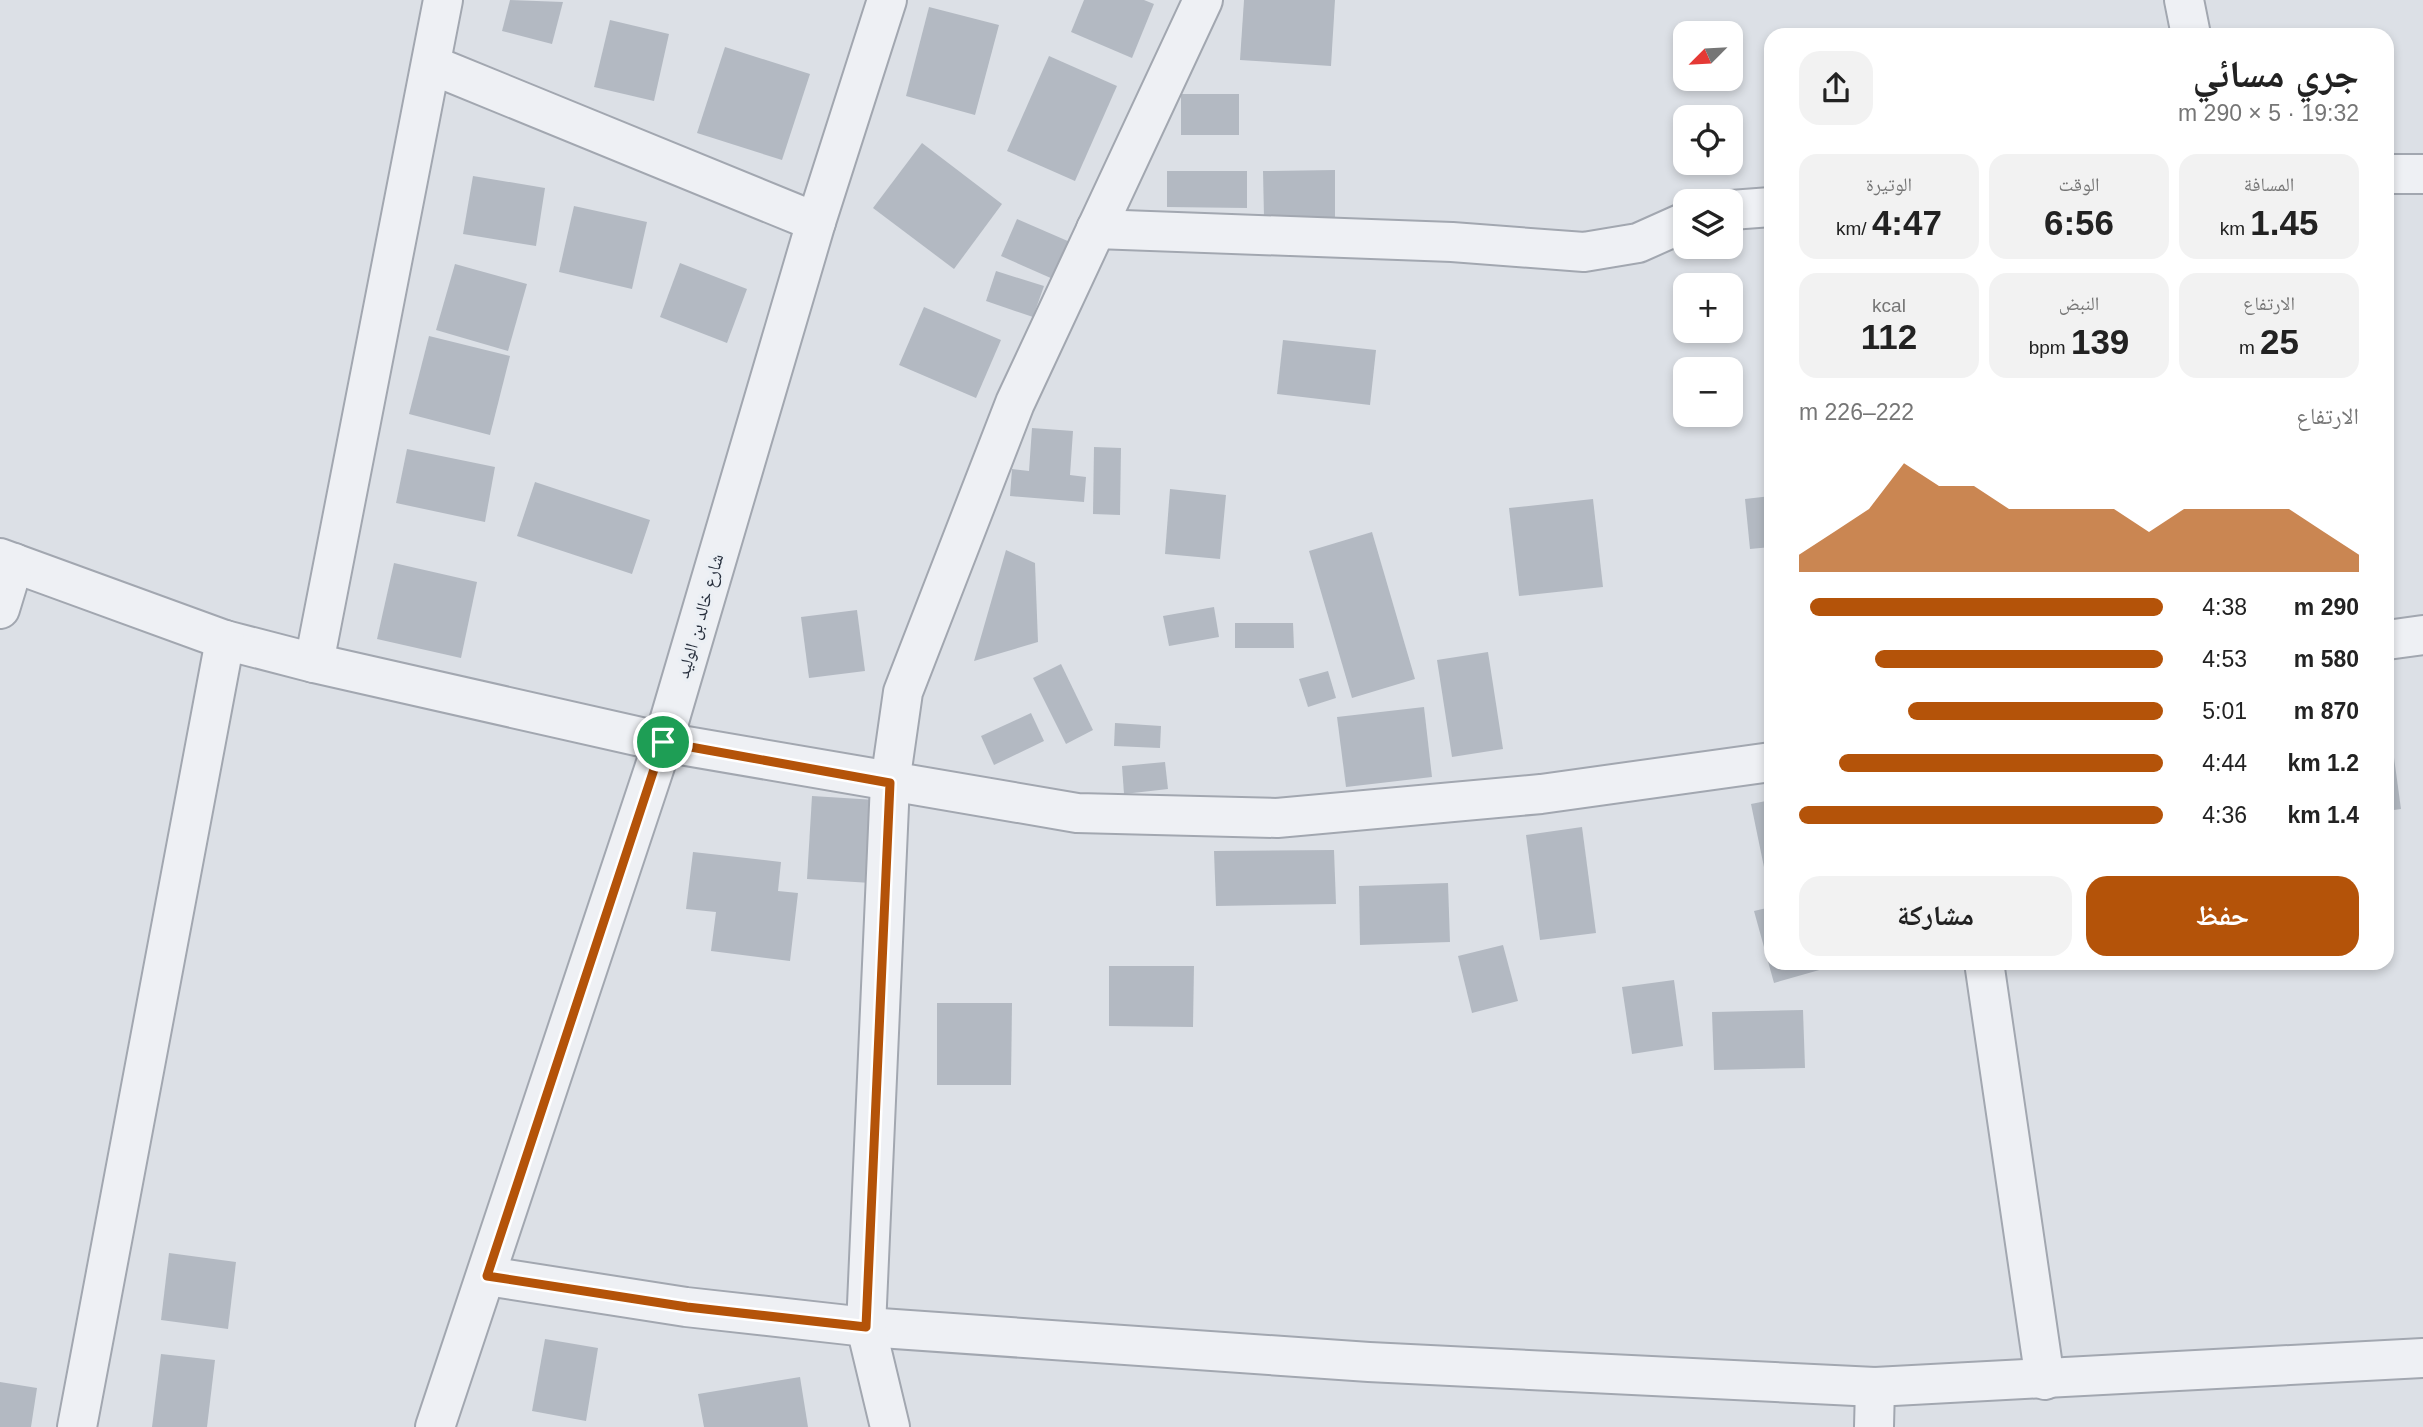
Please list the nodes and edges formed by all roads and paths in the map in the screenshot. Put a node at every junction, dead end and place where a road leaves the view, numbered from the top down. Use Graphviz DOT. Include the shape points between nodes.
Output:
graph roads {
  1 [pos="443,0"];
  2 [pos="887,0"];
  3 [pos="1203,0"];
  4 [pos="2184,0"];
  5 [pos="2190,28"];
  6 [pos="432,65"];
  7 [pos="2394,174"];
  8 [pos="2423,174"];
  9 [pos="1764,207"];
  10 [pos="1743,209"];
  11 [pos="816,222"];
  12 [pos="1673,227"];
  13 [pos="1096,229"];
  14 [pos="7,560"];
  15 [pos="0,609"];
  16 [pos="2423,635"];
  17 [pos="2394,639"];
  18 [pos="225,640"];
  19 [pos="314,663"];
  20 [pos="663,742"];
  21 [pos="1764,763"];
  22 [pos="890,783"];
  23 [pos="1985,970"];
  24 [pos="487,1276"];
  25 [pos="866,1327"];
  26 [pos="2423,1358"];
  27 [pos="2045,1380"];
  28 [pos="1875,1387"];
  29 [pos="77,1427"];
  30 [pos="435,1427"];
  31 [pos="890,1427"];
  32 [pos="1874,1427"];
  1 -- 6 [label="street"];
  2 -- 11 [label="street, شارع خالد بن الوليد"];
  3 -- 13 [label="street"];
  4 -- 5 [label="street"];
  6 -- 11 [label="street"];
  6 -- 19 [label="street"];
  7 -- 8 [label="street"];
  9 -- 10 [label="street"];
  11 -- 20 [label="street, شارع خالد بن الوليد"];
  12 -- 13 [label="street" via="1638,243 1584,252 1452,242"];
  13 -- 22 [label="street" via="1015,403 902,692"];
  14 -- 15 [label="street"];
  14 -- 18 [label="street"];
  16 -- 17 [label="street"];
  18 -- 19 [label="street"];
  18 -- 29 [label="street"];
  19 -- 20 [label="street"];
  20 -- 22 [label="street"];
  20 -- 24 [label="street, شارع خالد بن الوليد"];
  21 -- 22 [label="street" via="1541,794 1277,818 1077,813"];
  22 -- 25 [label="street"];
  23 -- 27 [label="street"];
  24 -- 25 [label="street" via="687,1307"];
  24 -- 30 [label="street, شارع خالد بن الوليد"];
  25 -- 28 [label="street" via="1369,1362"];
  25 -- 31 [label="street"];
  26 -- 27 [label="street"];
  27 -- 28 [label="street"];
  28 -- 32 [label="street"];
}
